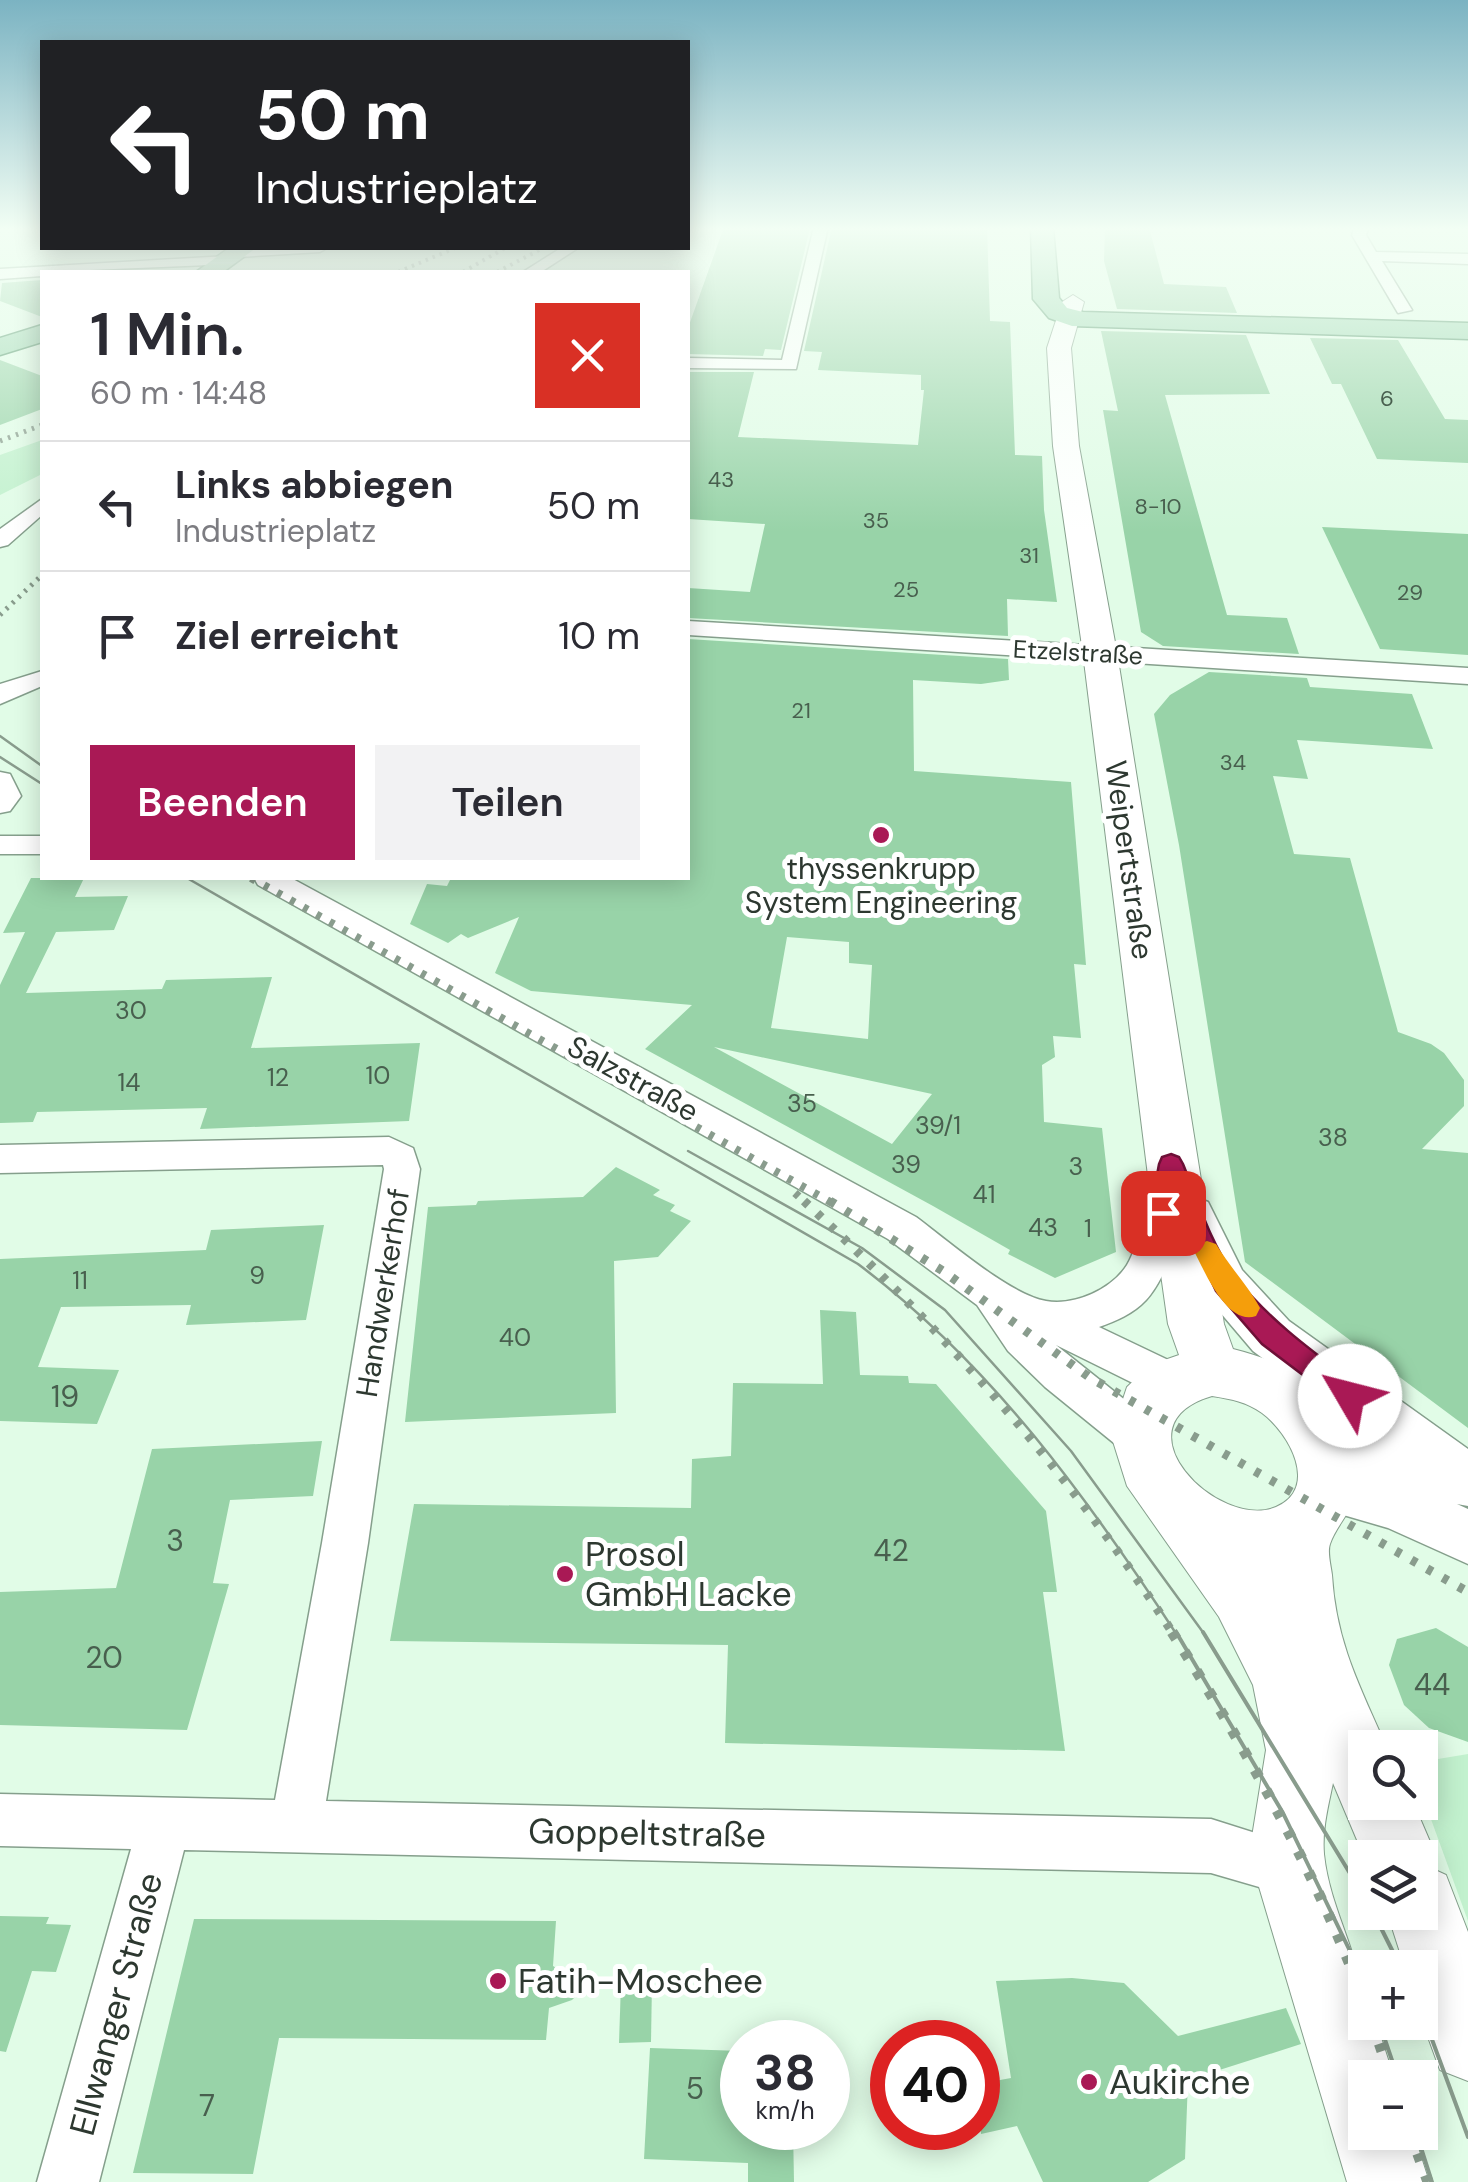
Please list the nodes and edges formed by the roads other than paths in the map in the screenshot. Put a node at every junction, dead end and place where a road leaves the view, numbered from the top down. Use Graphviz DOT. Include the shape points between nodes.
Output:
graph roads {
  1 [pos="798,329"];
  2 [pos="1046,329"];
  3 [pos="1065,329"];
  4 [pos="1350,329"];
  5 [pos="1468,332"];
  6 [pos="40,334"];
  7 [pos="0,346"];
  8 [pos="1059,348"];
  9 [pos="690,362"];
  10 [pos="40,507"];
  11 [pos="0,540"];
  12 [pos="690,628"];
  13 [pos="1100,654"];
  14 [pos="1468,676"];
  15 [pos="40,679"];
  16 [pos="0,696"];
  17 [pos="0,780"];
  18 [pos="0,804"];
  19 [pos="0,845"];
  20 [pos="40,845"];
  21 [pos="273,880"];
  22 [pos="0,1159"];
  23 [pos="1171,1164"];
  24 [pos="990,1293"];
  25 [pos="1044,1319"];
  26 [pos="1191,1376"];
  27 [pos="1310,1423"];
  28 [pos="1140,1438"];
  29 [pos="1468,1482"];
  30 [pos="1468,1505"];
  31 [pos="1313,1508"];
  32 [pos="1184,1514"];
  33 [pos="1468,1537"];
  34 [pos="1348,1738"];
  35 [pos="0,1820"];
  36 [pos="164,1825"];
  37 [pos="296,1826"];
  38 [pos="1290,1869"];
  39 [pos="1430,1930"];
  40 [pos="1468,2042"];
  41 [pos="1349,2060"];
  42 [pos="1378,2150"];
  43 [pos="68,2182"];
  44 [pos="1388,2182"];
  1 -- 9 [label="street" via="790,365"];
  2 -- 8 [label="main road, Weipertstraße"];
  3 -- 8 [label="main road, Weipertstraße"];
  4 -- 5 [label="main road"];
  6 -- 7 [label="main road"];
  8 -- 13 [label="main road, Weipertstraße" via="1066,446"];
  10 -- 11 [label="street"];
  12 -- 13 [label="street, Etzelstraße"];
  13 -- 14 [label="street, Etzelstraße"];
  13 -- 23 [label="main road, Weipertstraße"];
  15 -- 16 [label="street"];
  17 -- 18 [label="street" via="7,796"];
  19 -- 20 [label="street"];
  21 -- 24 [label="street, Salzstraße" via="902,1228"];
  22 -- 37 [label="street, Handwerkerhof" via="389,1151 400,1158 345,1544"];
  23 -- 25 [label="street" via="1156,1243 1130,1294 1082,1316"];
  23 -- 26 [label="main road, Weipertstraße" via="1196,1324"];
  23 -- 29 [label="street" via="1217,1269 1272,1336"];
  24 -- 25 [label="street, Salzstraße"];
  24 -- 28 [label="street, Salzstraße" via="1048,1362"];
  25 -- 26 [label="street, Salzstraße"];
  26 -- 27 [label="main road" via="1239,1374 1266,1385"];
  26 -- 28 [label="main road" via="1145,1409"];
  27 -- 30 [label="street"];
  27 -- 31 [label="main road" via="1325,1454"];
  28 -- 32 [label="main road" via="1152,1478"];
  31 -- 32 [label="main road" via="1262,1540 1235,1538"];
  31 -- 33 [label="street" via="1395,1504"];
  31 -- 34 [label="main road" via="1302,1618"];
  32 -- 38 [label="main road" via="1245,1600 1292,1706 1300,1750 1286,1826"];
  35 -- 36 [label="street, Goppeltstraße"];
  36 -- 37 [label="street, Goppeltstraße"];
  36 -- 43 [label="street, Ellwanger Straße"];
  37 -- 38 [label="street, Goppeltstraße" via="1211,1846"];
  38 -- 41 [label="main road"];
  39 -- 40 [label="main road"];
  42 -- 44 [label="main road"];
}
